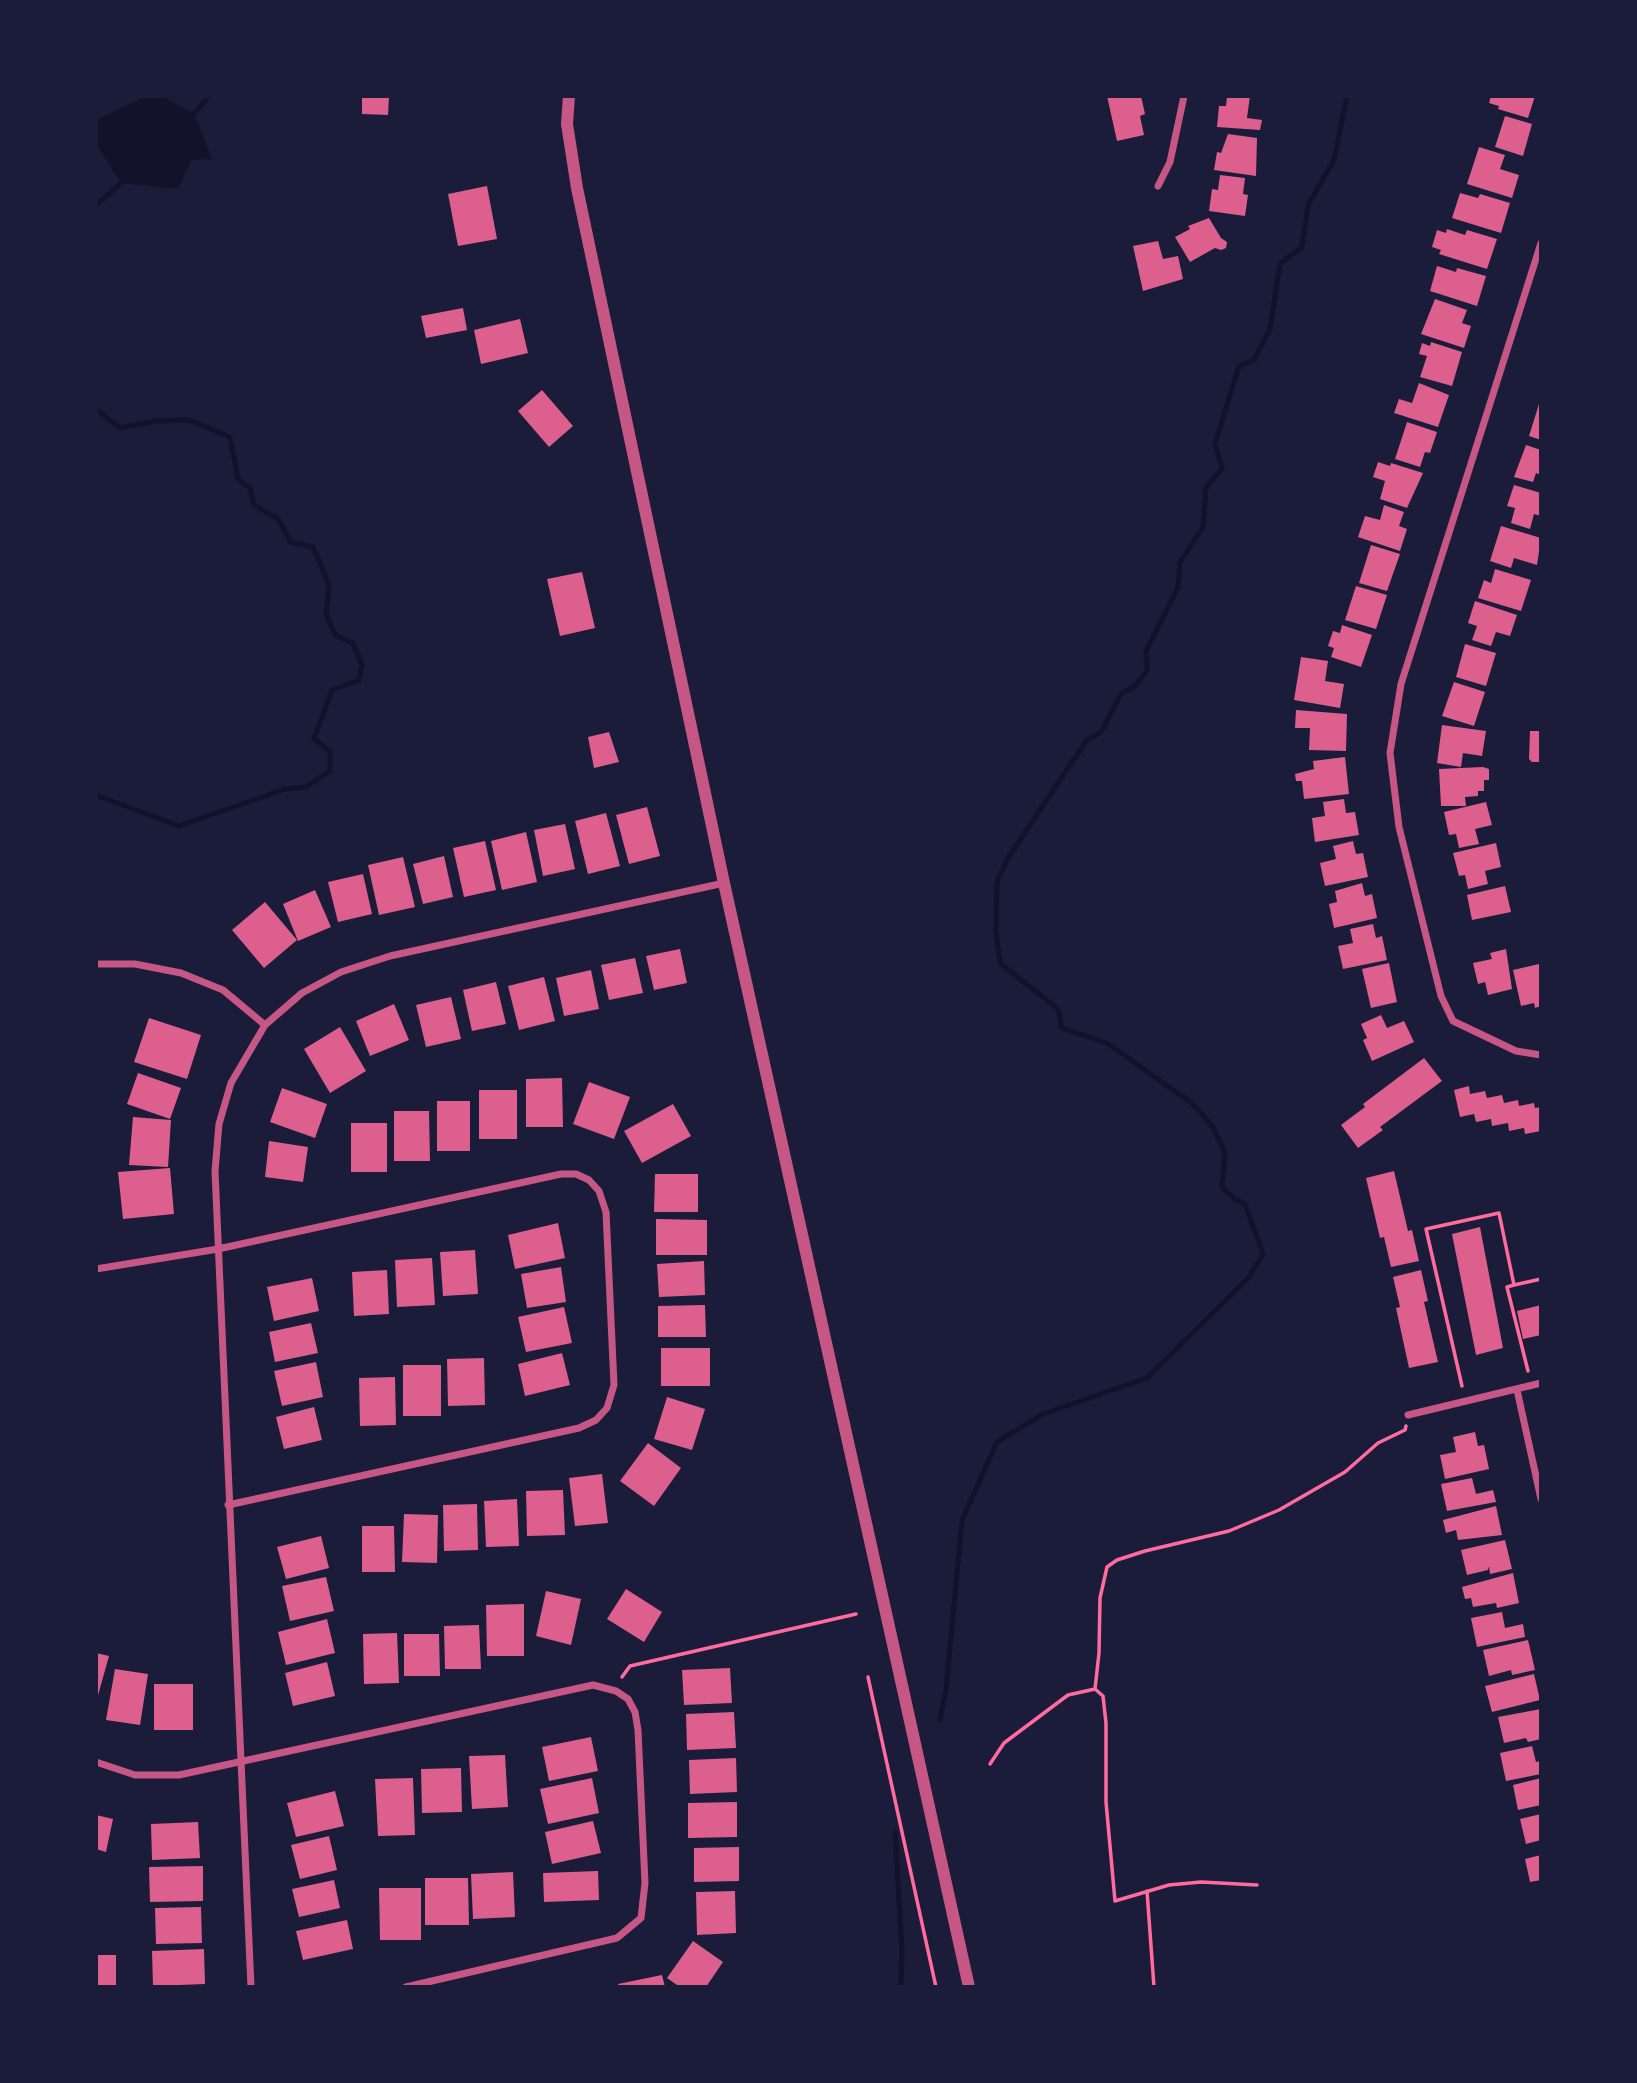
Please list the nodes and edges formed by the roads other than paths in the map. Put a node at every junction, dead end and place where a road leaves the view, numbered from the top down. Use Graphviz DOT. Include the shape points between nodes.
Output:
graph roads {
  1 [pos="569,96"];
  2 [pos="1184,96"];
  3 [pos="1158,186"];
  4 [pos="1541,243"];
  5 [pos="724,883"];
  6 [pos="96,964"];
  7 [pos="265,1026"];
  8 [pos="1541,1055"];
  9 [pos="218,1249"];
  10 [pos="96,1269"];
  11 [pos="1541,1383"];
  12 [pos="1517,1390"];
  13 [pos="1408,1415"];
  14 [pos="1541,1500"];
  15 [pos="228,1505"];
  16 [pos="96,1762"];
  17 [pos="240,1762"];
  18 [pos="251,1987"];
  19 [pos="406,1987"];
  20 [pos="969,1987"];
  1 -- 5 [label="street" via="567,124 577,188"];
  2 -- 3 [label="street" via="1170,162"];
  4 -- 8 [label="street" via="1401,684 1390,752 1399,827 1440,996 1453,1021 1516,1051"];
  5 -- 7 [label="street" via="360,964 319,982"];
  5 -- 20 [label="street"];
  6 -- 7 [label="street" via="135,964 181,973 223,990"];
  7 -- 9 [label="street" via="231,1083 219,1124 215,1171"];
  9 -- 10 [label="street"];
  9 -- 15 [label="street"];
  9 -- 15 [label="street" via="576,1174 589,1180 604,1202 611,1298 612,1396 602,1414 588,1425"];
  11 -- 12 [label="street"];
  12 -- 13 [label="street"];
  12 -- 14 [label="street"];
  15 -- 17 [label="street"];
  16 -- 17 [label="street" via="135,1775 159,1776"];
  17 -- 18 [label="street"];
  17 -- 19 [label="street" via="593,1685 628,1699 638,1730 644,1869 644,1903 636,1925 609,1940"];
}
